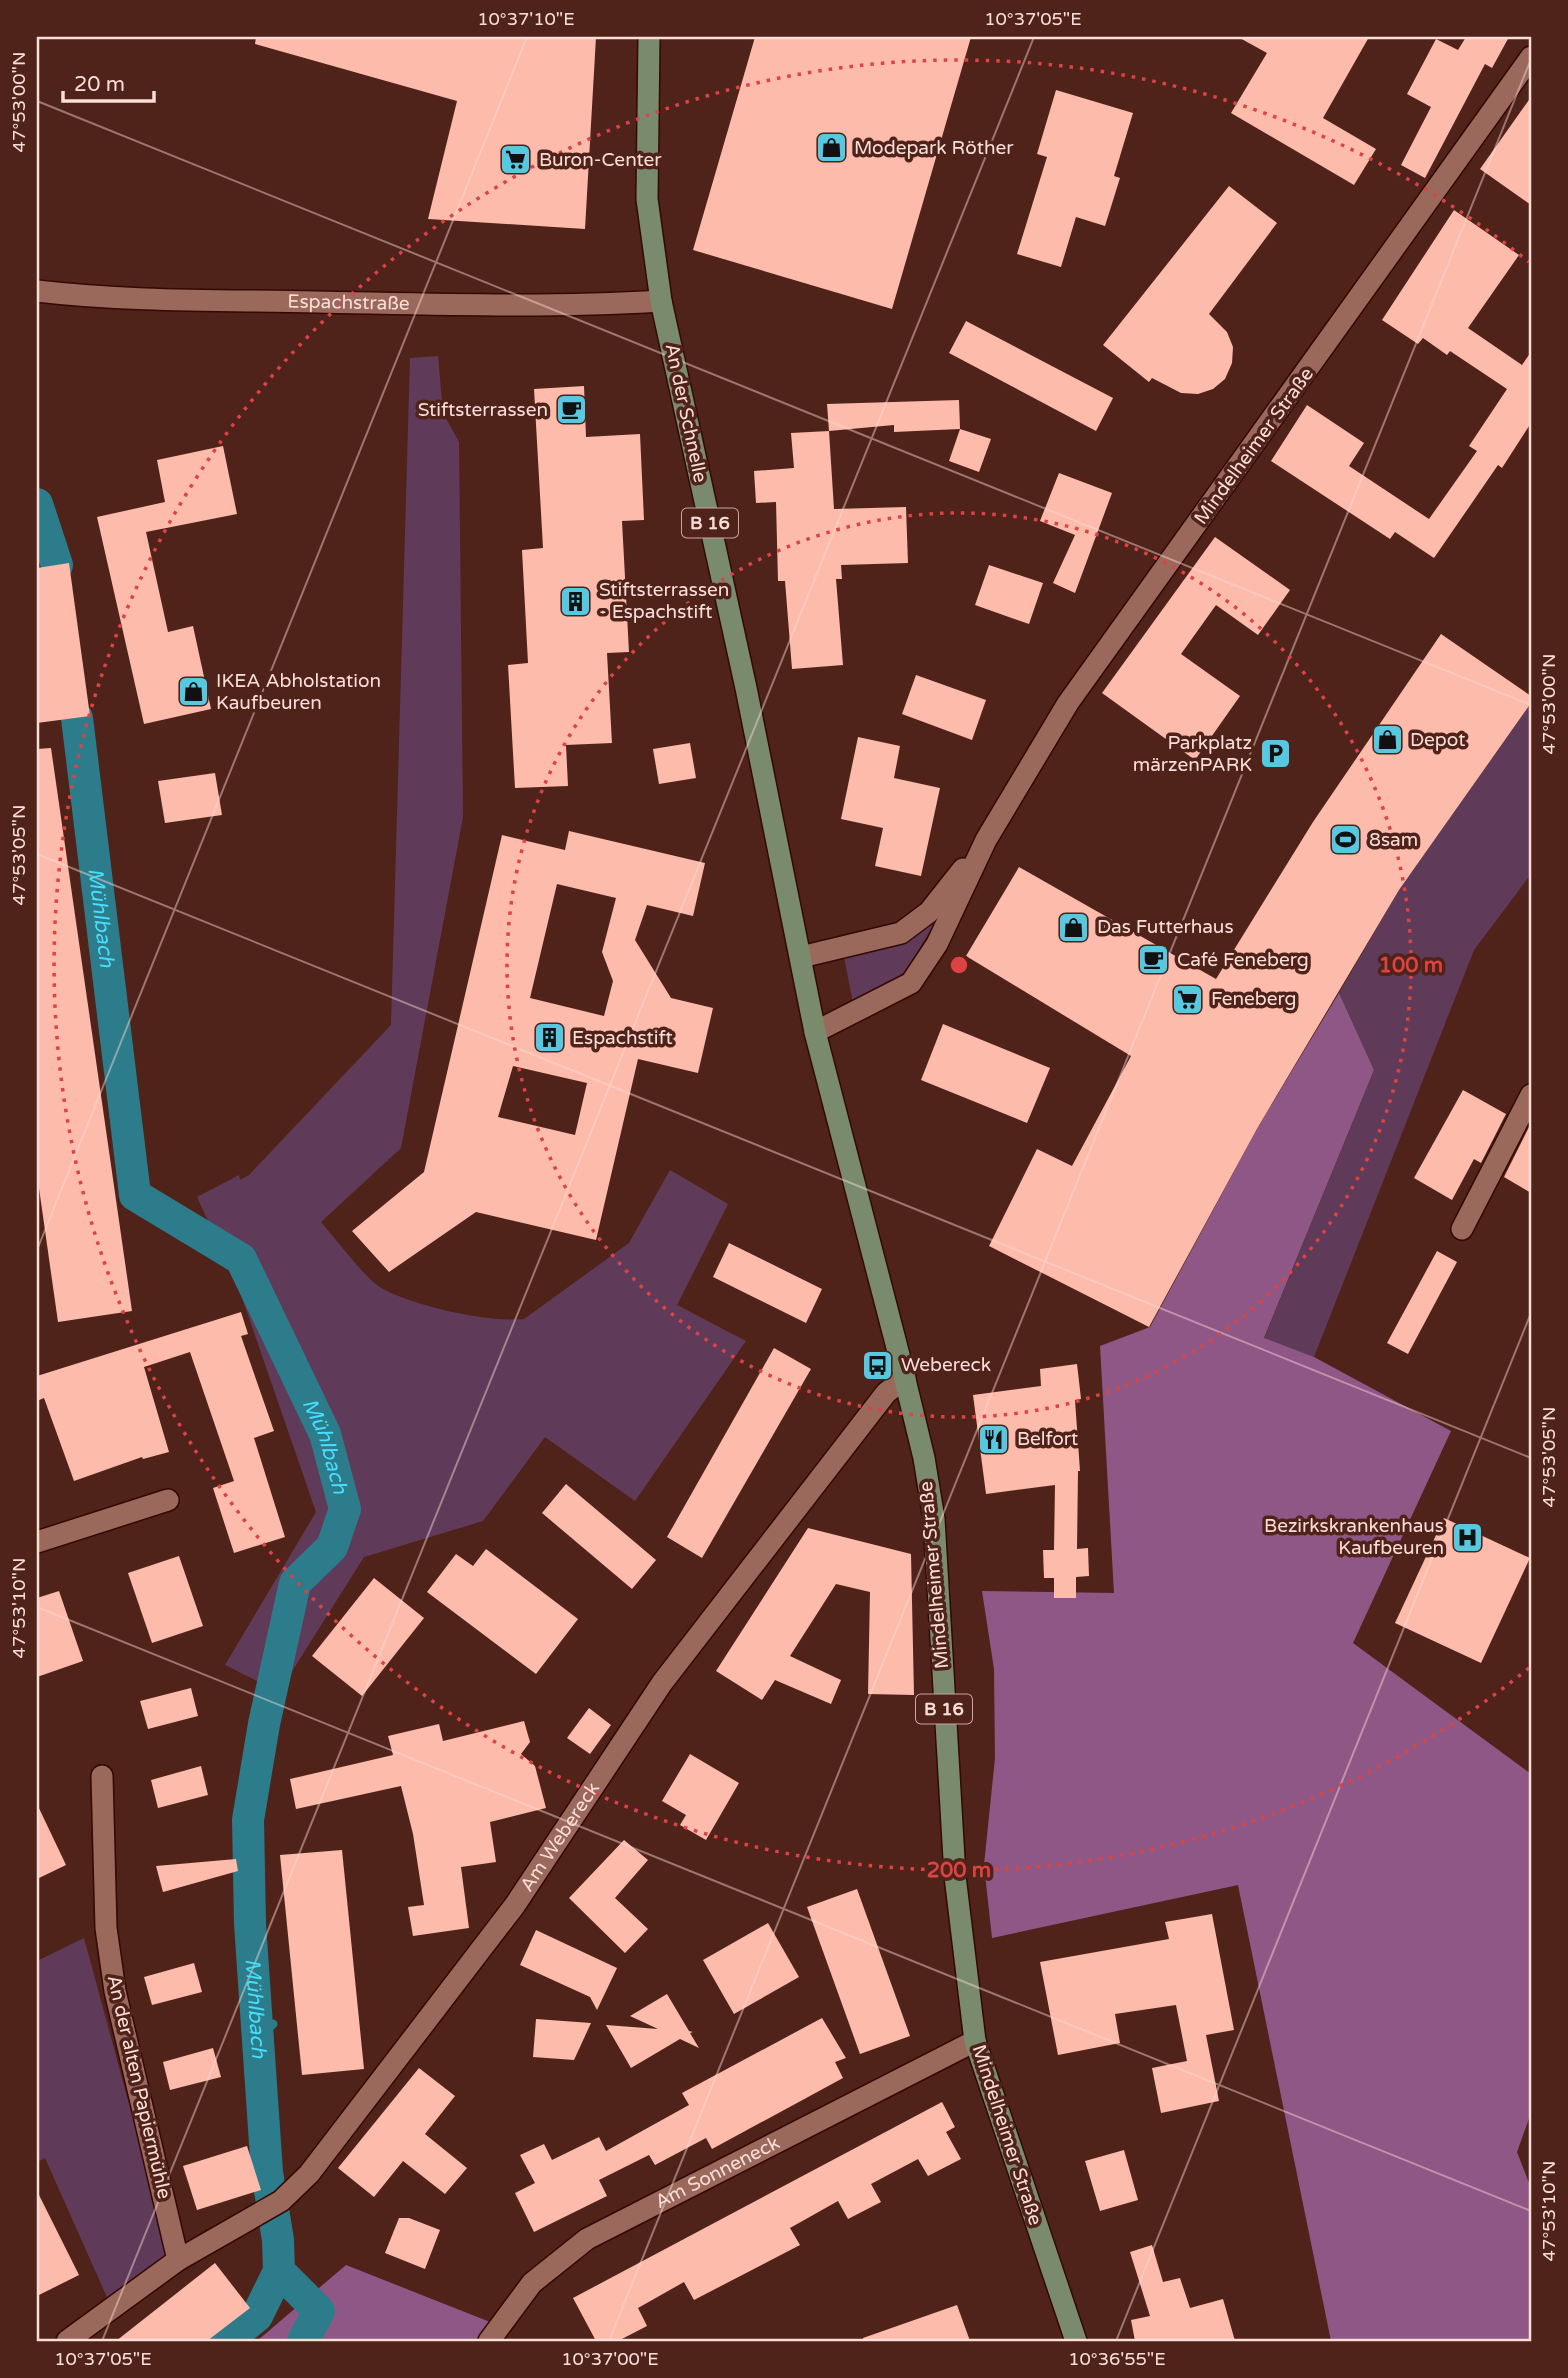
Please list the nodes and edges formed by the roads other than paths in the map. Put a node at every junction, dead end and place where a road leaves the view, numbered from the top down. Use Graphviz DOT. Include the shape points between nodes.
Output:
graph roads {
  1 [pos="649,37"];
  2 [pos="1531,57"];
  3 [pos="37,291"];
  4 [pos="661,302"];
  5 [pos="986,840"];
  6 [pos="800,957"];
  7 [pos="815,1032"];
  8 [pos="1531,1095"];
  9 [pos="1462,1229"];
  10 [pos="905,1378"];
  11 [pos="168,1500"];
  12 [pos="37,1542"];
  13 [pos="102,1776"];
  14 [pos="975,2041"];
  15 [pos="178,2260"];
  16 [pos="67,2341"];
  17 [pos="489,2341"];
  18 [pos="1076,2341"];
  1 -- 4 [label="main road, An der Schnelle / B 16" via="647,199"];
  2 -- 5 [label="street, Mindelheimer Straße" via="1068,703"];
  3 -- 4 [label="street, Espachstraße" via="110,299 204,301 558,306"];
  4 -- 6 [label="main road, An der Schnelle / B 16"];
  5 -- 6 [label="street, Mindelheimer Straße" via="929,912 901,933"];
  5 -- 7 [label="street, Mindelheimer Straße" via="937,944 911,983"];
  6 -- 7 [label="main road, An der Schnelle / B 16"];
  7 -- 10 [label="main road, Mindelheimer Straße / B 16"];
  8 -- 9 [label="street"];
  10 -- 14 [label="main road, Mindelheimer Straße / B 16" via="934,1519 955,1876"];
  10 -- 15 [label="street, Am Webereck" via="886,1393 662,1683 515,1905 309,2174 281,2201"];
  11 -- 12 [label="street"];
  13 -- 15 [label="street, An der alten Papiermühle" via="106,1928 115,1991"];
  14 -- 17 [label="street, Am Sonneneck" via="587,2239 531,2283"];
  14 -- 18 [label="main road, Mindelheimer Straße / B 16"];
  15 -- 16 [label="street"];
}
